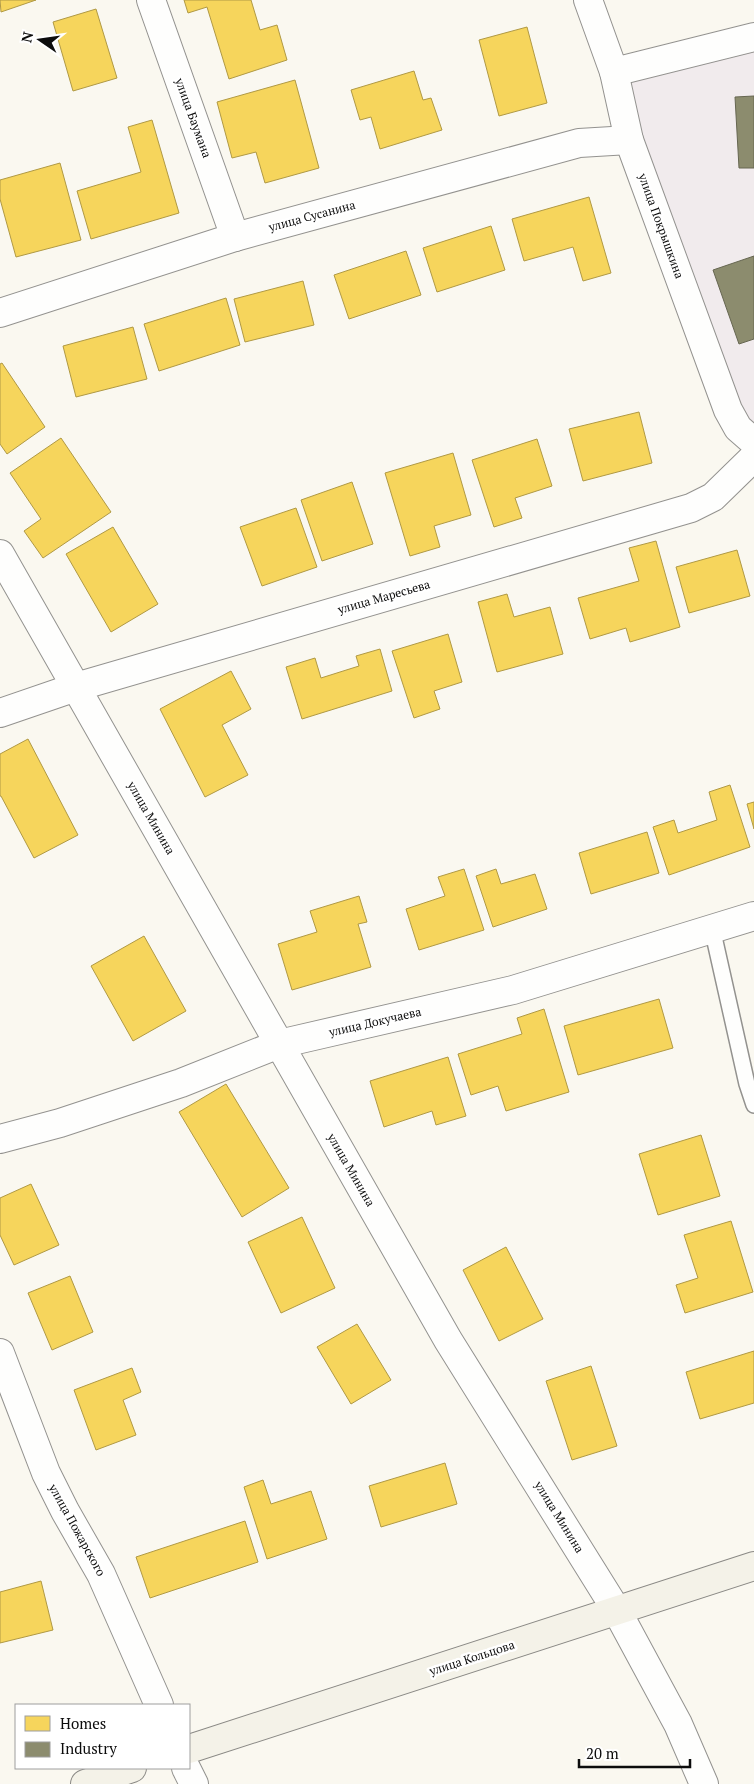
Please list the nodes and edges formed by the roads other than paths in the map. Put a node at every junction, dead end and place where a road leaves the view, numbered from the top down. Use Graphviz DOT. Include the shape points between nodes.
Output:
graph roads {
  1 [pos="151,0"];
  2 [pos="588,0"];
  3 [pos="754,37"];
  4 [pos="614,72"];
  5 [pos="629,140"];
  6 [pos="235,237"];
  7 [pos="0,313"];
  8 [pos="754,442"];
  9 [pos="754,457"];
  10 [pos="0,554"];
  11 [pos="76,687"];
  12 [pos="0,713"];
  13 [pos="754,916"];
  14 [pos="712,928"];
  15 [pos="279,1044"];
  16 [pos="754,1105"];
  17 [pos="0,1139"];
  18 [pos="0,1353"];
  19 [pos="754,1566"];
  20 [pos="617,1611"];
  21 [pos="159,1704"];
  22 [pos="190,1749"];
  23 [pos="129,1769"];
  24 [pos="186,1769"];
  25 [pos="85,1784"];
  26 [pos="194,1784"];
  27 [pos="704,1784"];
  1 -- 6 [label="street, улица Баумана"];
  2 -- 4 [label="street, улица Покрышкина"];
  3 -- 4 [label="street"];
  4 -- 5 [label="street, улица Покрышкина"];
  5 -- 6 [label="street, улица Сусанина" via="579,143"];
  5 -- 8 [label="street, улица Покрышкина" via="728,410 738,428"];
  6 -- 7 [label="street, улица Сусанина"];
  9 -- 11 [label="street, улица Маресьева" via="713,497 691,508"];
  10 -- 11 [label="street, улица Минина"];
  11 -- 12 [label="street, улица Маресьева"];
  11 -- 15 [label="street, улица Минина"];
  13 -- 14 [label="street, улица Докучаева"];
  14 -- 15 [label="street, улица Докучаева" via="513,990"];
  14 -- 16 [label="lane"];
  15 -- 17 [label="street, улица Докучаева" via="180,1083 60,1123"];
  15 -- 20 [label="street, улица Минина" via="448,1340"];
  18 -- 21 [label="street, улица Пожарского" via="46,1473 101,1574"];
  19 -- 20 [label="main road, улица Кольцова"];
  20 -- 22 [label="main road, улица Кольцова"];
  20 -- 27 [label="street, улица Минина" via="678,1724"];
  23 -- 25 [label="main road"];
  24 -- 26 [label="street"];
}
